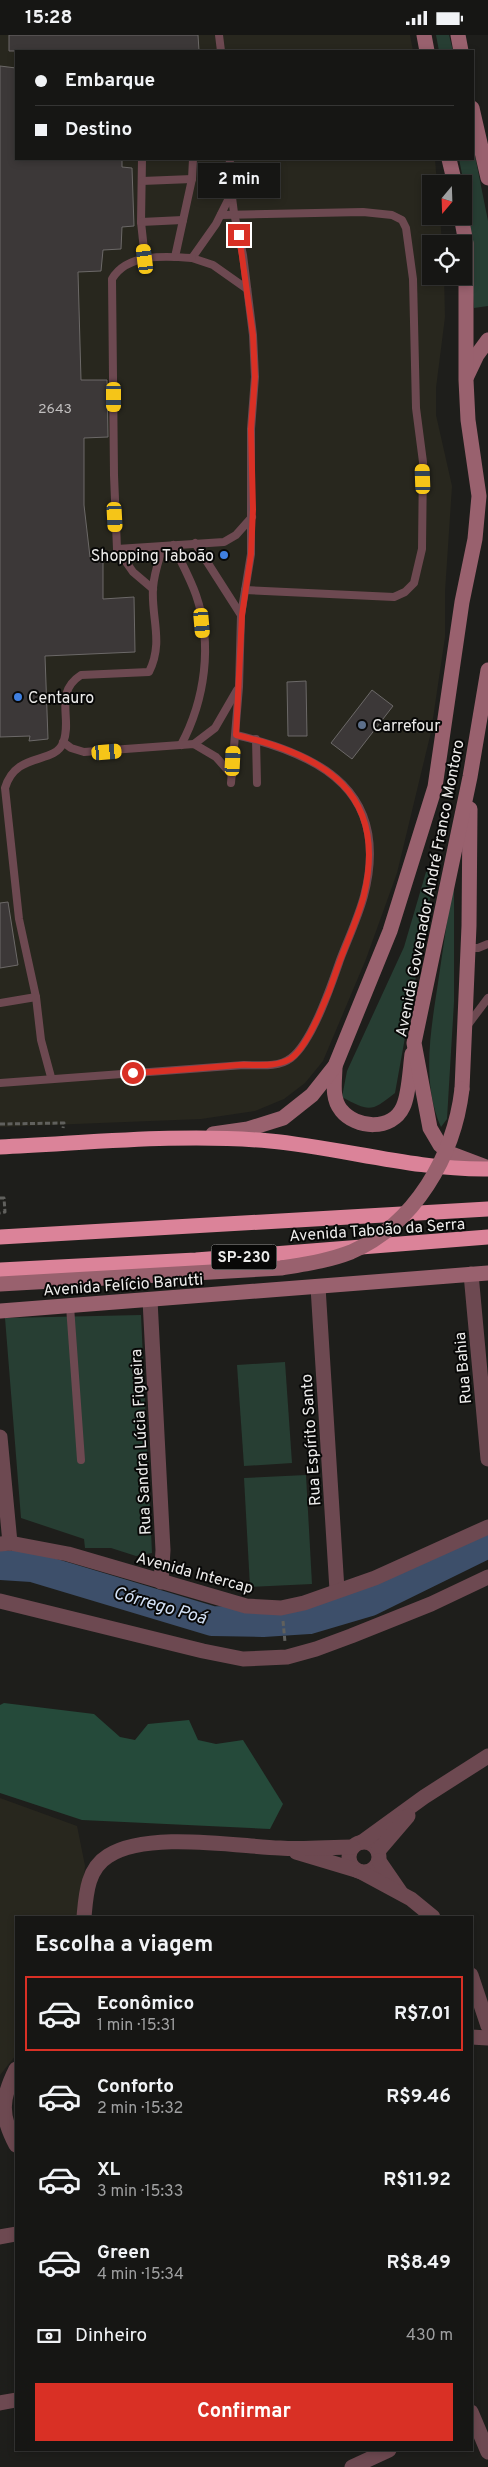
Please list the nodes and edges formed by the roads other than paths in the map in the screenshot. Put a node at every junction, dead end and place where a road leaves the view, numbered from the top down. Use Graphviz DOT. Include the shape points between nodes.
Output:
graph roads {
  1 [pos="219,35"];
  2 [pos="424,35"];
  3 [pos="458,35"];
  4 [pos="221,50"];
  5 [pos="427,50"];
  6 [pos="461,50"];
  7 [pos="474,116"];
  8 [pos="142,160"];
  9 [pos="193,160"];
  10 [pos="230,160"];
  11 [pos="449,160"];
  12 [pos="453,175"];
  13 [pos="488,178"];
  14 [pos="192,179"];
  15 [pos="142,181"];
  16 [pos="232,193"];
  17 [pos="234,213"];
  18 [pos="221,215"];
  19 [pos="184,220"];
  20 [pos="141,222"];
  21 [pos="463,225"];
  22 [pos="175,257"];
  23 [pos="192,258"];
  24 [pos="145,259"];
  25 [pos="247,289"];
  26 [pos="488,341"];
  27 [pos="466,379"];
  28 [pos="252,517"];
  29 [pos="195,543"];
  30 [pos="173,545"];
  31 [pos="163,546"];
  32 [pos="117,549"];
  33 [pos="153,589"];
  34 [pos="245,590"];
  35 [pos="242,615"];
  36 [pos="488,670"];
  37 [pos="239,687"];
  38 [pos="236,735"];
  39 [pos="256,739"];
  40 [pos="63,742"];
  41 [pos="194,744"];
  42 [pos="182,745"];
  43 [pos="470,777"];
  44 [pos="257,783"];
  45 [pos="488,944"];
  46 [pos="469,948"];
  47 [pos="36,997"];
  48 [pos="488,998"];
  49 [pos="0,1003"];
  50 [pos="465,1028"];
  51 [pos="414,1043"];
  52 [pos="335,1065"];
  53 [pos="51,1077"];
  54 [pos="0,1083"];
  55 [pos="174,1139"];
  56 [pos="0,1147"];
  57 [pos="488,1168"];
  58 [pos="488,1209"];
  59 [pos="0,1237"];
  60 [pos="488,1237"];
  61 [pos="446,1241"];
  62 [pos="488,1248"];
  63 [pos="0,1270"];
  64 [pos="488,1273"];
  65 [pos="471,1274"];
  66 [pos="0,1284"];
  67 [pos="318,1287"];
  68 [pos="150,1300"];
  69 [pos="70,1306"];
  70 [pos="0,1311"];
  71 [pos="0,1437"];
  72 [pos="488,1459"];
  73 [pos="81,1460"];
  74 [pos="488,1527"];
  75 [pos="5,1544"];
  76 [pos="488,1577"];
  77 [pos="161,1582"];
  78 [pos="337,1590"];
  79 [pos="0,1601"];
  80 [pos="488,1756"];
  81 [pos="424,1797"];
  82 [pos="358,1845"];
  83 [pos="282,1848"];
  84 [pos="379,1856"];
  85 [pos="358,1871"];
  86 [pos="402,1894"];
  87 [pos="84,1916"];
  88 [pos="432,1916"];
  89 [pos="473,1981"];
  90 [pos="488,2026"];
  91 [pos="473,2037"];
  92 [pos="488,2038"];
  93 [pos="15,2071"];
  94 [pos="15,2143"];
  95 [pos="15,2234"];
  96 [pos="0,2237"];
  97 [pos="15,2400"];
  98 [pos="0,2403"];
  99 [pos="473,2417"];
  100 [pos="387,2451"];
  101 [pos="488,2452"];
  102 [pos="352,2467"];
  1 -- 4 [label="lane"];
  2 -- 5 [label="main road"];
  3 -- 6 [label="main road"];
  7 -- 13 [label="main road"];
  8 -- 15 [label="lane"];
  9 -- 14 [label="lane"];
  10 -- 16 [label="lane"];
  11 -- 12 [label="main road"];
  14 -- 15 [label="lane"];
  14 -- 19 [label="lane"];
  15 -- 20 [label="lane"];
  16 -- 17 [label="lane"];
  16 -- 18 [label="lane"];
  17 -- 18 [label="lane"];
  17 -- 25 [label="lane"];
  17 -- 34 [label="lane" via="363,212 402,219 413,279 416,408 423,479 422,549 414,583 405,592 389,597"];
  18 -- 23 [label="lane"];
  19 -- 20 [label="lane"];
  19 -- 22 [label="lane"];
  20 -- 24 [label="lane"];
  21 -- 27 [label="main road, Avenida Govenador André Franco Montoro" via="466,243"];
  22 -- 23 [label="lane"];
  22 -- 24 [label="lane"];
  23 -- 25 [label="lane" via="213,265"];
  24 -- 32 [label="lane" via="123,265 112,279"];
  25 -- 28 [label="lane" via="255,377 251,429"];
  26 -- 27 [label="main road" via="477,355"];
  27 -- 52 [label="main road, Avenida Govenador André Franco Montoro" via="478,504 435,787 390,931"];
  28 -- 29 [label="lane" via="230,540"];
  28 -- 34 [label="lane" via="251,554"];
  29 -- 30 [label="lane"];
  29 -- 35 [label="lane"];
  30 -- 31 [label="lane"];
  30 -- 42 [label="lane" via="196,596 202,623 205,672 202,694"];
  31 -- 32 [label="lane"];
  31 -- 33 [label="lane"];
  32 -- 33 [label="lane" via="133,572"];
  33 -- 40 [label="lane" via="157,638 156,658 149,671 81,675 73,680 66,696"];
  34 -- 35 [label="lane"];
  35 -- 37 [label="lane"];
  36 -- 43 [label="main road, Avenida Govenador André Franco Montoro"];
  37 -- 38 [label="lane"];
  37 -- 41 [label="lane" via="215,728"];
  38 -- 39 [label="lane"];
  38 -- 41 [label="lane" via="231,779 216,757"];
  39 -- 44 [label="lane"];
  39 -- 53 [label="lane" via="293,751 320,765 340,781 359,805 368,836 370,858 364,896 333,982 303,1046 290,1059 272,1065"];
  40 -- 42 [label="lane" via="84,752"];
  40 -- 47 [label="lane" via="58,749 18,766 12,771 5,788 19,919"];
  41 -- 42 [label="lane"];
  43 -- 46 [label="main road"];
  43 -- 51 [label="main road, Avenida Govenador André Franco Montoro"];
  45 -- 46 [label="lane"];
  46 -- 50 [label="main road"];
  47 -- 49 [label="lane"];
  47 -- 53 [label="lane" via="41,1040"];
  48 -- 50 [label="lane"];
  50 -- 66 [label="main road, bridge" via="462,1089 455,1131 438,1168 408,1211 386,1230 352,1251 322,1261 281,1267"];
  51 -- 52 [label="main road" via="404,1106 387,1122 370,1126 355,1122 340,1110 334,1094"];
  51 -- 57 [label="main road, Avenida Govenador André Franco Montoro" via="430,1129 449,1153"];
  52 -- 55 [label="main road, Avenida Govenador André Franco Montoro" via="312,1095 283,1118 248,1129"];
  53 -- 54 [label="lane"];
  55 -- 56 [label="highway"];
  55 -- 57 [label="highway" via="271,1141 455,1169"];
  58 -- 59 [label="highway, Avenida Taboão da Serra / SP-230"];
  60 -- 61 [label="highway, Avenida Taboão da Serra / SP-230"];
  61 -- 62 [label="highway"];
  61 -- 63 [label="highway, Avenida Taboão da Serra / SP-230" via="196,1260"];
  64 -- 65 [label="main road, Avenida Felício Barutti"];
  65 -- 67 [label="main road, Avenida Felício Barutti"];
  65 -- 72 [label="street, Rua Bahia"];
  67 -- 68 [label="main road, Avenida Felício Barutti"];
  67 -- 78 [label="street, Rua Espírito Santo"];
  68 -- 69 [label="main road, Avenida Felício Barutti"];
  68 -- 77 [label="street, Rua Sandra Lúcia Figueira" via="164,1550"];
  69 -- 70 [label="main road, Avenida Felício Barutti"];
  69 -- 73 [label="lane"];
  71 -- 75 [label="street"];
  74 -- 78 [label="street, Avenida Intercap" via="375,1577"];
  75 -- 77 [label="street, Avenida Intercap" via="68,1554"];
  76 -- 79 [label="street" via="351,1636 287,1657 243,1659"];
  77 -- 78 [label="street, Avenida Intercap" via="246,1606 281,1608"];
  80 -- 81 [label="street"];
  81 -- 82 [label="street"];
  81 -- 84 [label="street"];
  82 -- 83 [label="street"];
  82 -- 84 [label="street" via="372,1844"];
  82 -- 85 [label="street" via="349,1862"];
  83 -- 85 [label="street"];
  83 -- 87 [label="street" via="156,1842 127,1847 107,1857 95,1868 88,1883"];
  84 -- 85 [label="street" via="375,1869"];
  84 -- 86 [label="street"];
  85 -- 86 [label="street"];
  86 -- 88 [label="street"];
  89 -- 90 [label="street"];
  91 -- 92 [label="street"];
  93 -- 94 [label="street" via="2,2103 3,2118"];
  95 -- 96 [label="street"];
  97 -- 98 [label="street"];
  99 -- 101 [label="street"];
  100 -- 102 [label="street"];
}
